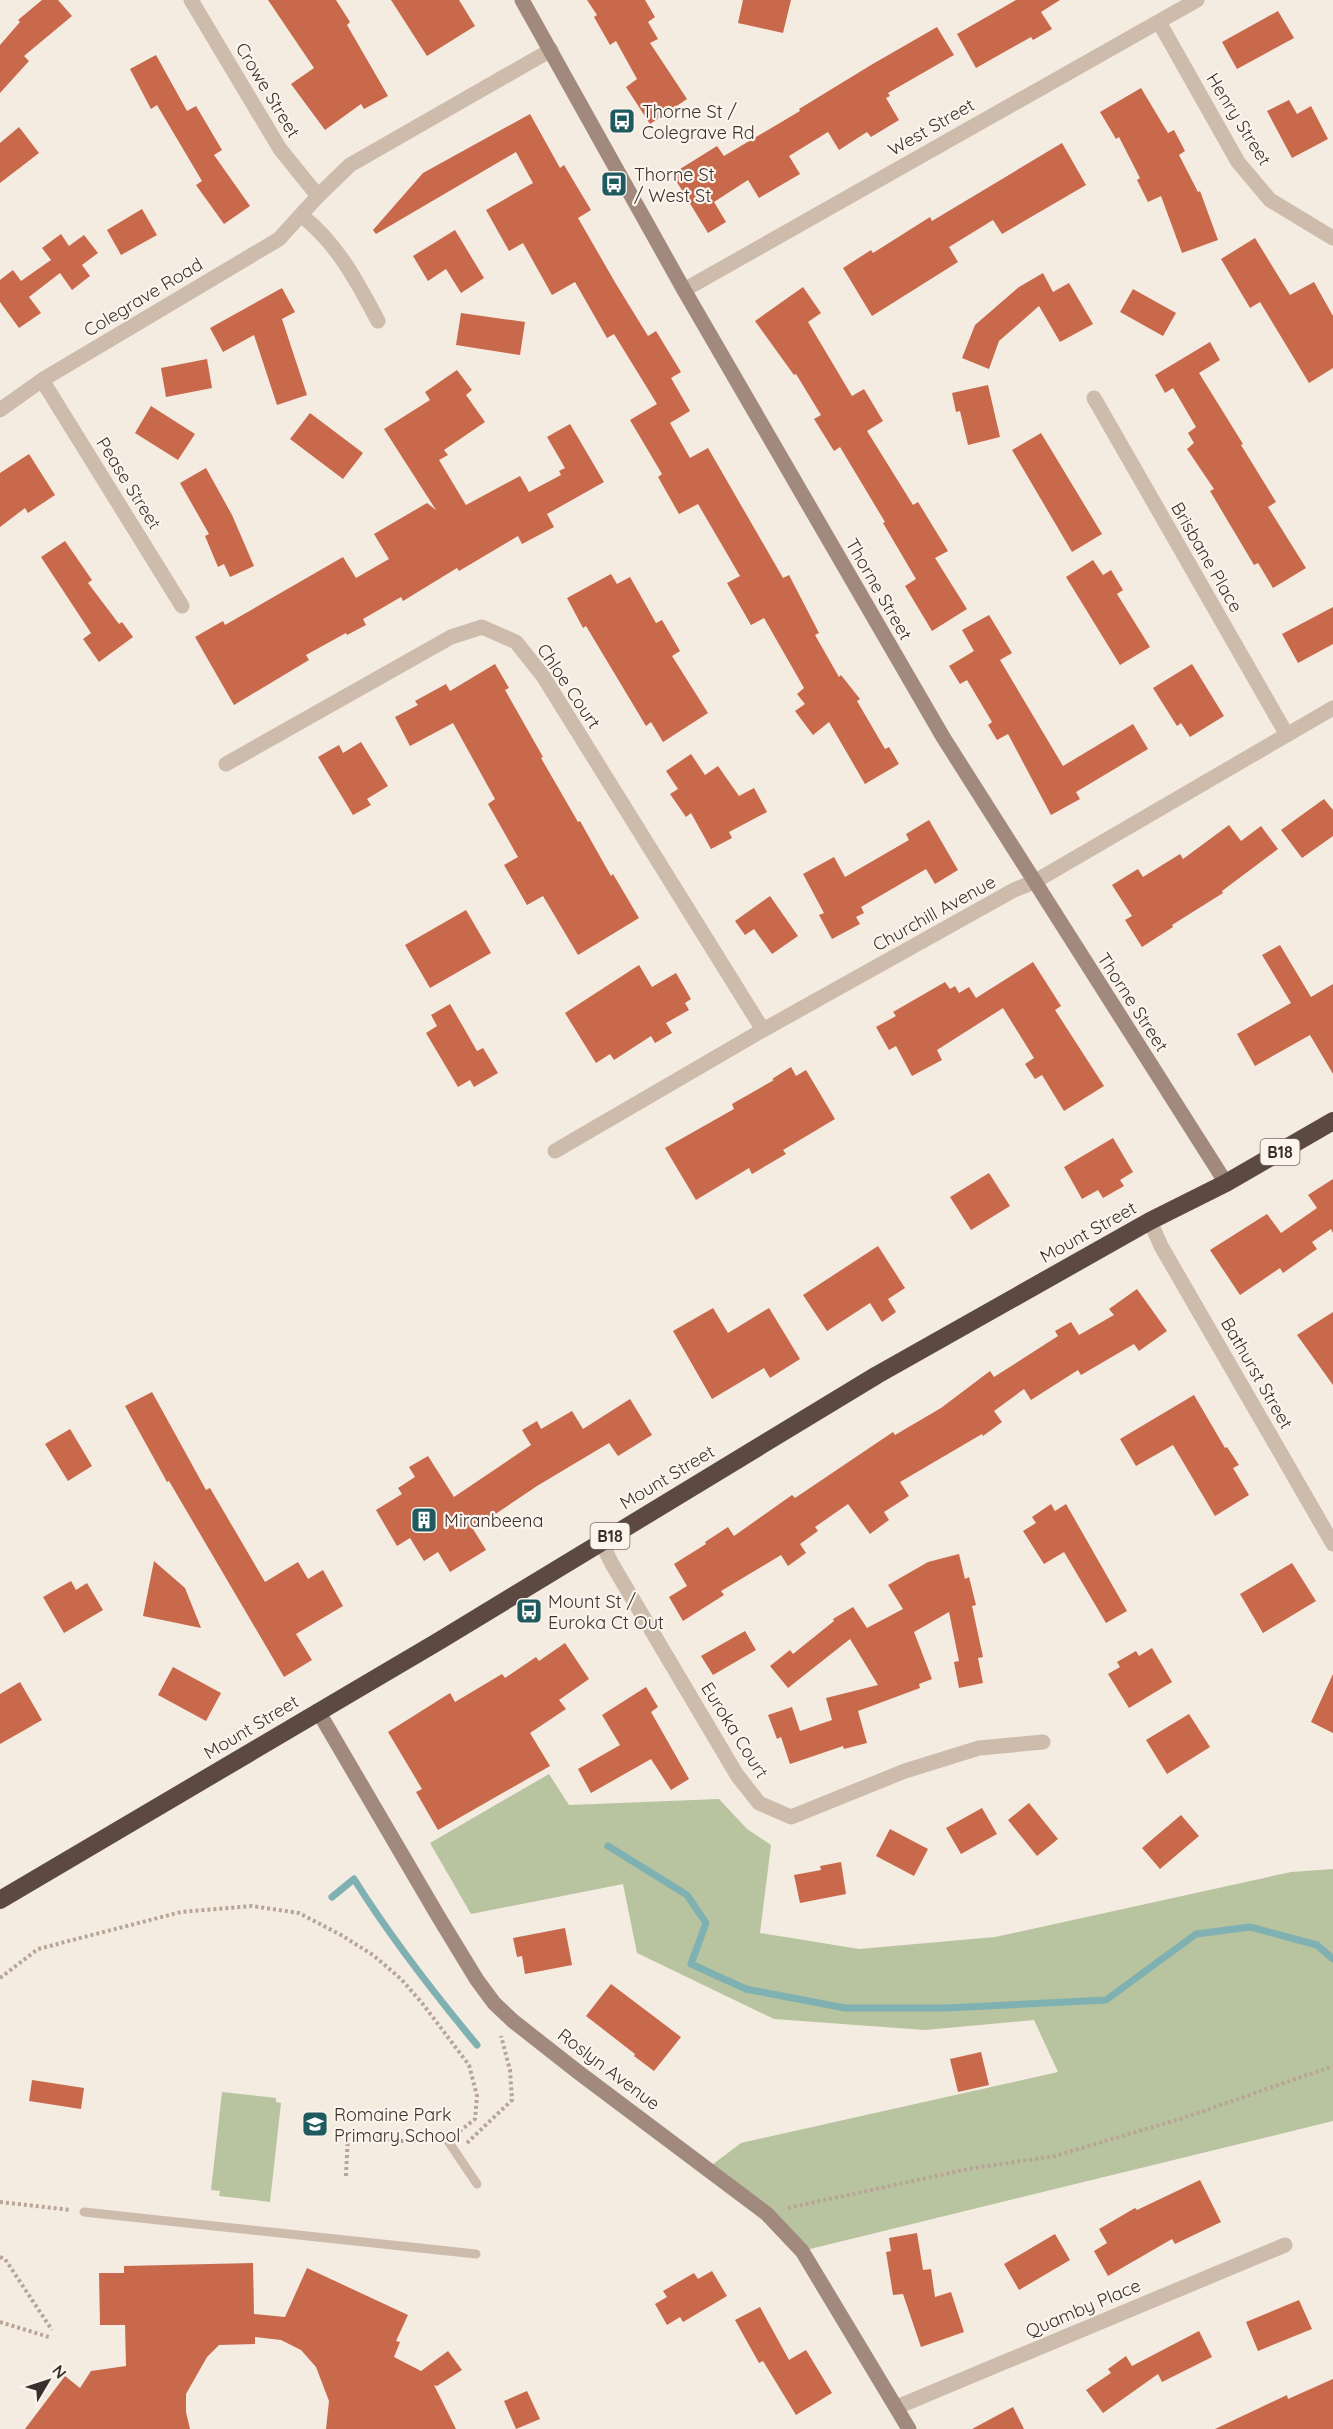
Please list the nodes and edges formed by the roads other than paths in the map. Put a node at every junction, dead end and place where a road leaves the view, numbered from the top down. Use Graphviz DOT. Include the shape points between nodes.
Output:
graph roads {
  1 [pos="191,0"];
  2 [pos="522,0"];
  3 [pos="1197,0"];
  4 [pos="1159,22"];
  5 [pos="551,50"];
  6 [pos="318,196"];
  7 [pos="302,216"];
  8 [pos="1333,238"];
  9 [pos="684,290"];
  10 [pos="378,321"];
  11 [pos="42,380"];
  12 [pos="1094,398"];
  13 [pos="0,410"];
  14 [pos="182,606"];
  15 [pos="1333,708"];
  16 [pos="1287,735"];
  17 [pos="226,764"];
  18 [pos="1034,882"];
  19 [pos="764,1030"];
  20 [pos="1333,1121"];
  21 [pos="555,1151"];
  22 [pos="1226,1183"];
  23 [pos="1150,1221"];
  24 [pos="602,1542"];
  25 [pos="1333,1544"];
  26 [pos="318,1711"];
  27 [pos="1043,1743"];
  28 [pos="0,1900"];
  29 [pos="448,2141"];
  30 [pos="477,2184"];
  31 [pos="84,2212"];
  32 [pos="1285,2245"];
  33 [pos="476,2253"];
  34 [pos="897,2407"];
  35 [pos="909,2429"];
  1 -- 6 [label="street, Crowe Street" via="279,149"];
  2 -- 5 [label="street, Thorne Street"];
  3 -- 4 [label="street, West Street"];
  4 -- 8 [label="street, Henry Street" via="1239,162 1270,201"];
  4 -- 9 [label="street, West Street"];
  5 -- 6 [label="street, Colegrave Road" via="350,165"];
  5 -- 9 [label="street, Thorne Street"];
  6 -- 7 [label="street, Colegrave Road"];
  7 -- 10 [label="street" via="352,273"];
  7 -- 11 [label="street, Colegrave Road" via="279,239"];
  9 -- 18 [label="street, Thorne Street" via="943,737"];
  11 -- 13 [label="street, Colegrave Road"];
  11 -- 14 [label="street, Pease Street"];
  12 -- 16 [label="street, Brisbane Place"];
  15 -- 16 [label="street, Churchill Avenue"];
  16 -- 18 [label="street, Churchill Avenue"];
  17 -- 19 [label="street, Chloe Court" via="451,637 483,627 516,642 543,676"];
  18 -- 19 [label="street, Churchill Avenue"];
  18 -- 22 [label="street, Thorne Street"];
  19 -- 21 [label="street, Churchill Avenue"];
  20 -- 22 [label="highway, Mount Street / B18"];
  22 -- 23 [label="highway, Mount Street / B18"];
  23 -- 24 [label="highway, Mount Street / B18" via="877,1375"];
  23 -- 25 [label="street, Bathurst Street"];
  24 -- 26 [label="highway, Mount Street / B18"];
  24 -- 27 [label="street, Euroka Court" via="737,1775 759,1803 791,1817 905,1771 979,1748"];
  26 -- 28 [label="highway, Mount Street / B18"];
  26 -- 34 [label="street, Roslyn Avenue" via="438,1916 495,2002 578,2072 767,2214 802,2251"];
  29 -- 30 [label="lane"];
  31 -- 33 [label="lane"];
  32 -- 34 [label="street, Quamby Place"];
  34 -- 35 [label="street, Roslyn Avenue"];
}
